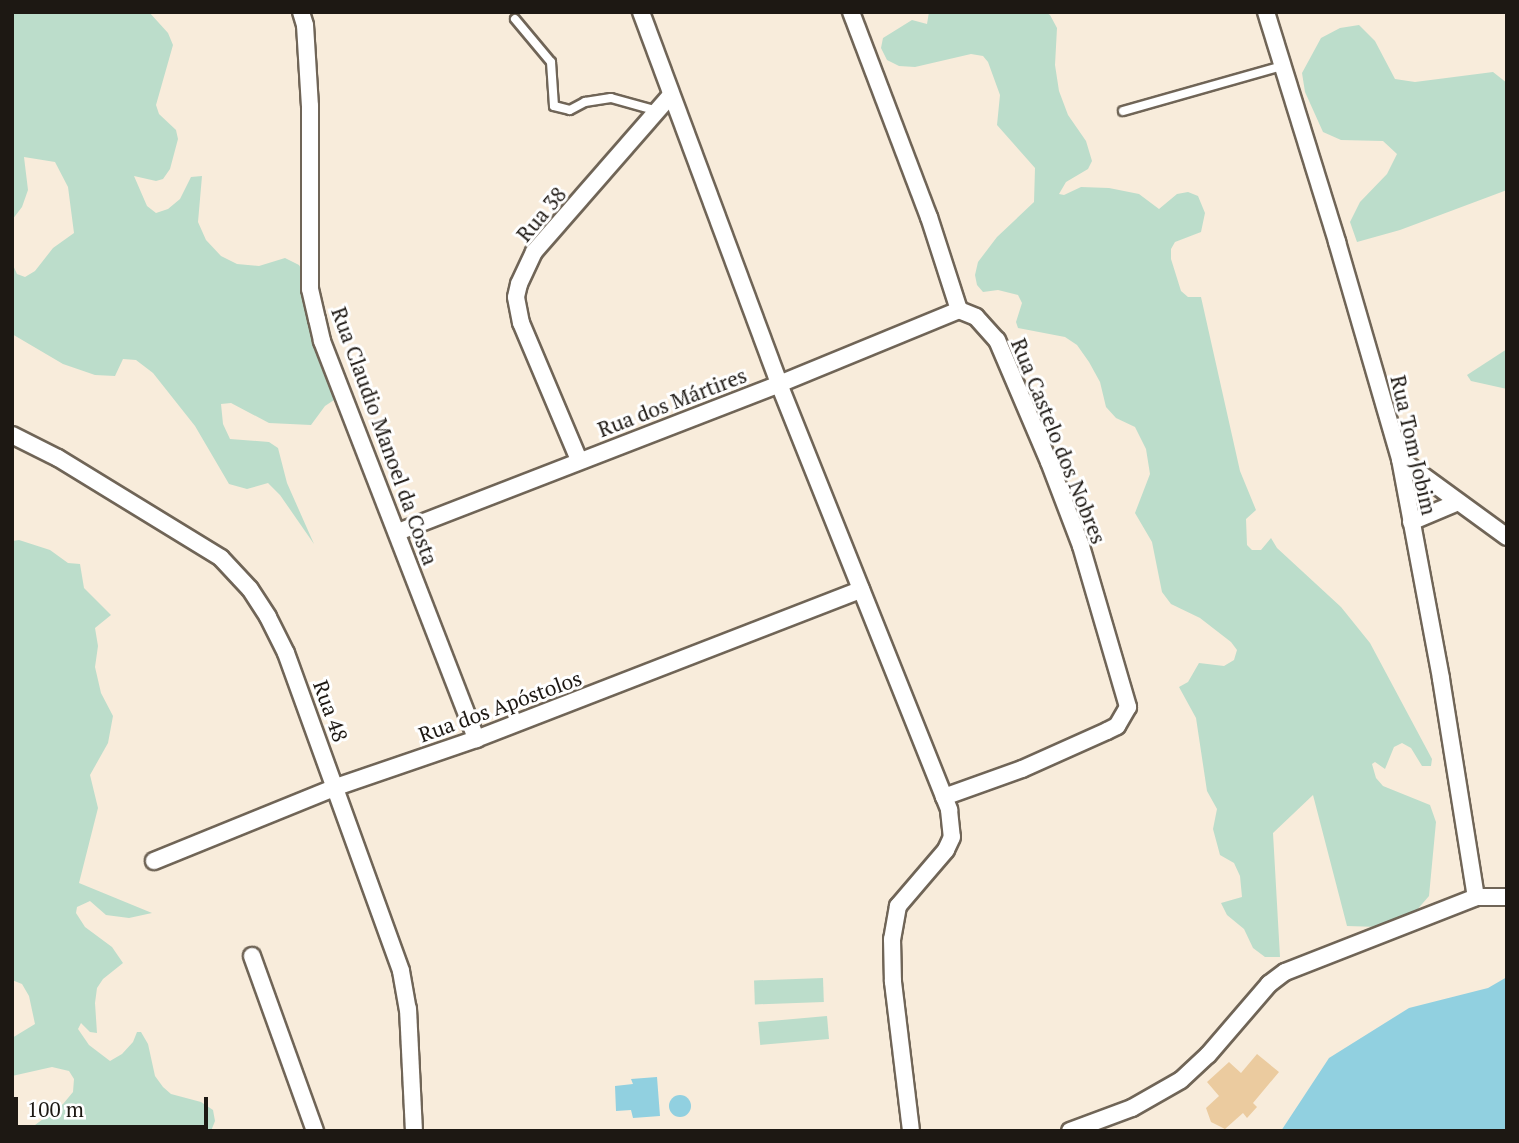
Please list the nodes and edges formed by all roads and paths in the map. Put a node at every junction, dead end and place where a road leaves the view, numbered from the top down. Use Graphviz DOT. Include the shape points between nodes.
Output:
graph roads {
  1 [pos="301,12"];
  2 [pos="641,12"];
  3 [pos="851,12"];
  4 [pos="1266,12"];
  5 [pos="515,19"];
  6 [pos="1282,66"];
  7 [pos="670,96"];
  8 [pos="658,111"];
  9 [pos="1123,111"];
  10 [pos="959,310"];
  11 [pos="779,384"];
  12 [pos="12,435"];
  13 [pos="1400,459"];
  14 [pos="579,460"];
  15 [pos="1456,503"];
  16 [pos="1411,522"];
  17 [pos="398,532"];
  18 [pos="1507,537"];
  19 [pos="861,590"];
  20 [pos="475,739"];
  21 [pos="336,787"];
  22 [pos="944,797"];
  23 [pos="154,861"];
  24 [pos="1476,897"];
  25 [pos="1507,897"];
  26 [pos="252,956"];
  27 [pos="315,1131"];
  28 [pos="414,1131"];
  29 [pos="911,1131"];
  30 [pos="1070,1131"];
  1 -- 17 [label="street, Rua Claudio Manoel da Costa" via="310,106 310,289 322,341"];
  2 -- 7 [label="street"];
  3 -- 10 [label="street"];
  4 -- 6 [label="street, Rua Tom Jobim"];
  5 -- 8 [label="lane" via="551,62 554,106 570,110 585,102 611,99"];
  6 -- 9 [label="lane"];
  6 -- 13 [label="street, Rua Tom Jobim"];
  7 -- 8 [label="street, Rua 38"];
  7 -- 11 [label="street"];
  8 -- 14 [label="street, Rua 38" via="534,252 516,297 521,323"];
  10 -- 11 [label="street, Rua dos Mártires"];
  10 -- 22 [label="street, Rua Castelo dos Nobres" via="976,317 997,340 1049,462 1080,546 1128,707 1117,726 1107,731"];
  11 -- 14 [label="street, Rua dos Mártires"];
  11 -- 19 [label="street"];
  12 -- 21 [label="street, Rua 48" via="58,458 221,558 236,574 258,602 286,653"];
  13 -- 15 [label="street"];
  13 -- 16 [label="street, Rua Tom Jobim"];
  14 -- 17 [label="street, Rua dos Mártires"];
  15 -- 16 [label="street"];
  15 -- 18 [label="street"];
  16 -- 24 [label="street, Rua Tom Jobim"];
  17 -- 20 [label="street, Rua Claudio Manoel da Costa"];
  19 -- 20 [label="street, Rua dos Apóstolos"];
  19 -- 22 [label="street"];
  20 -- 21 [label="street, Rua dos Apóstolos"];
  21 -- 23 [label="street, Rua dos Apóstolos"];
  21 -- 28 [label="street, Rua 48" via="402,978 408,1009"];
  22 -- 29 [label="street" via="952,837 898,906 892,939"];
  24 -- 25 [label="street"];
  24 -- 30 [label="street" via="1285,972 1181,1080 1132,1108"];
  26 -- 27 [label="street"];
}
